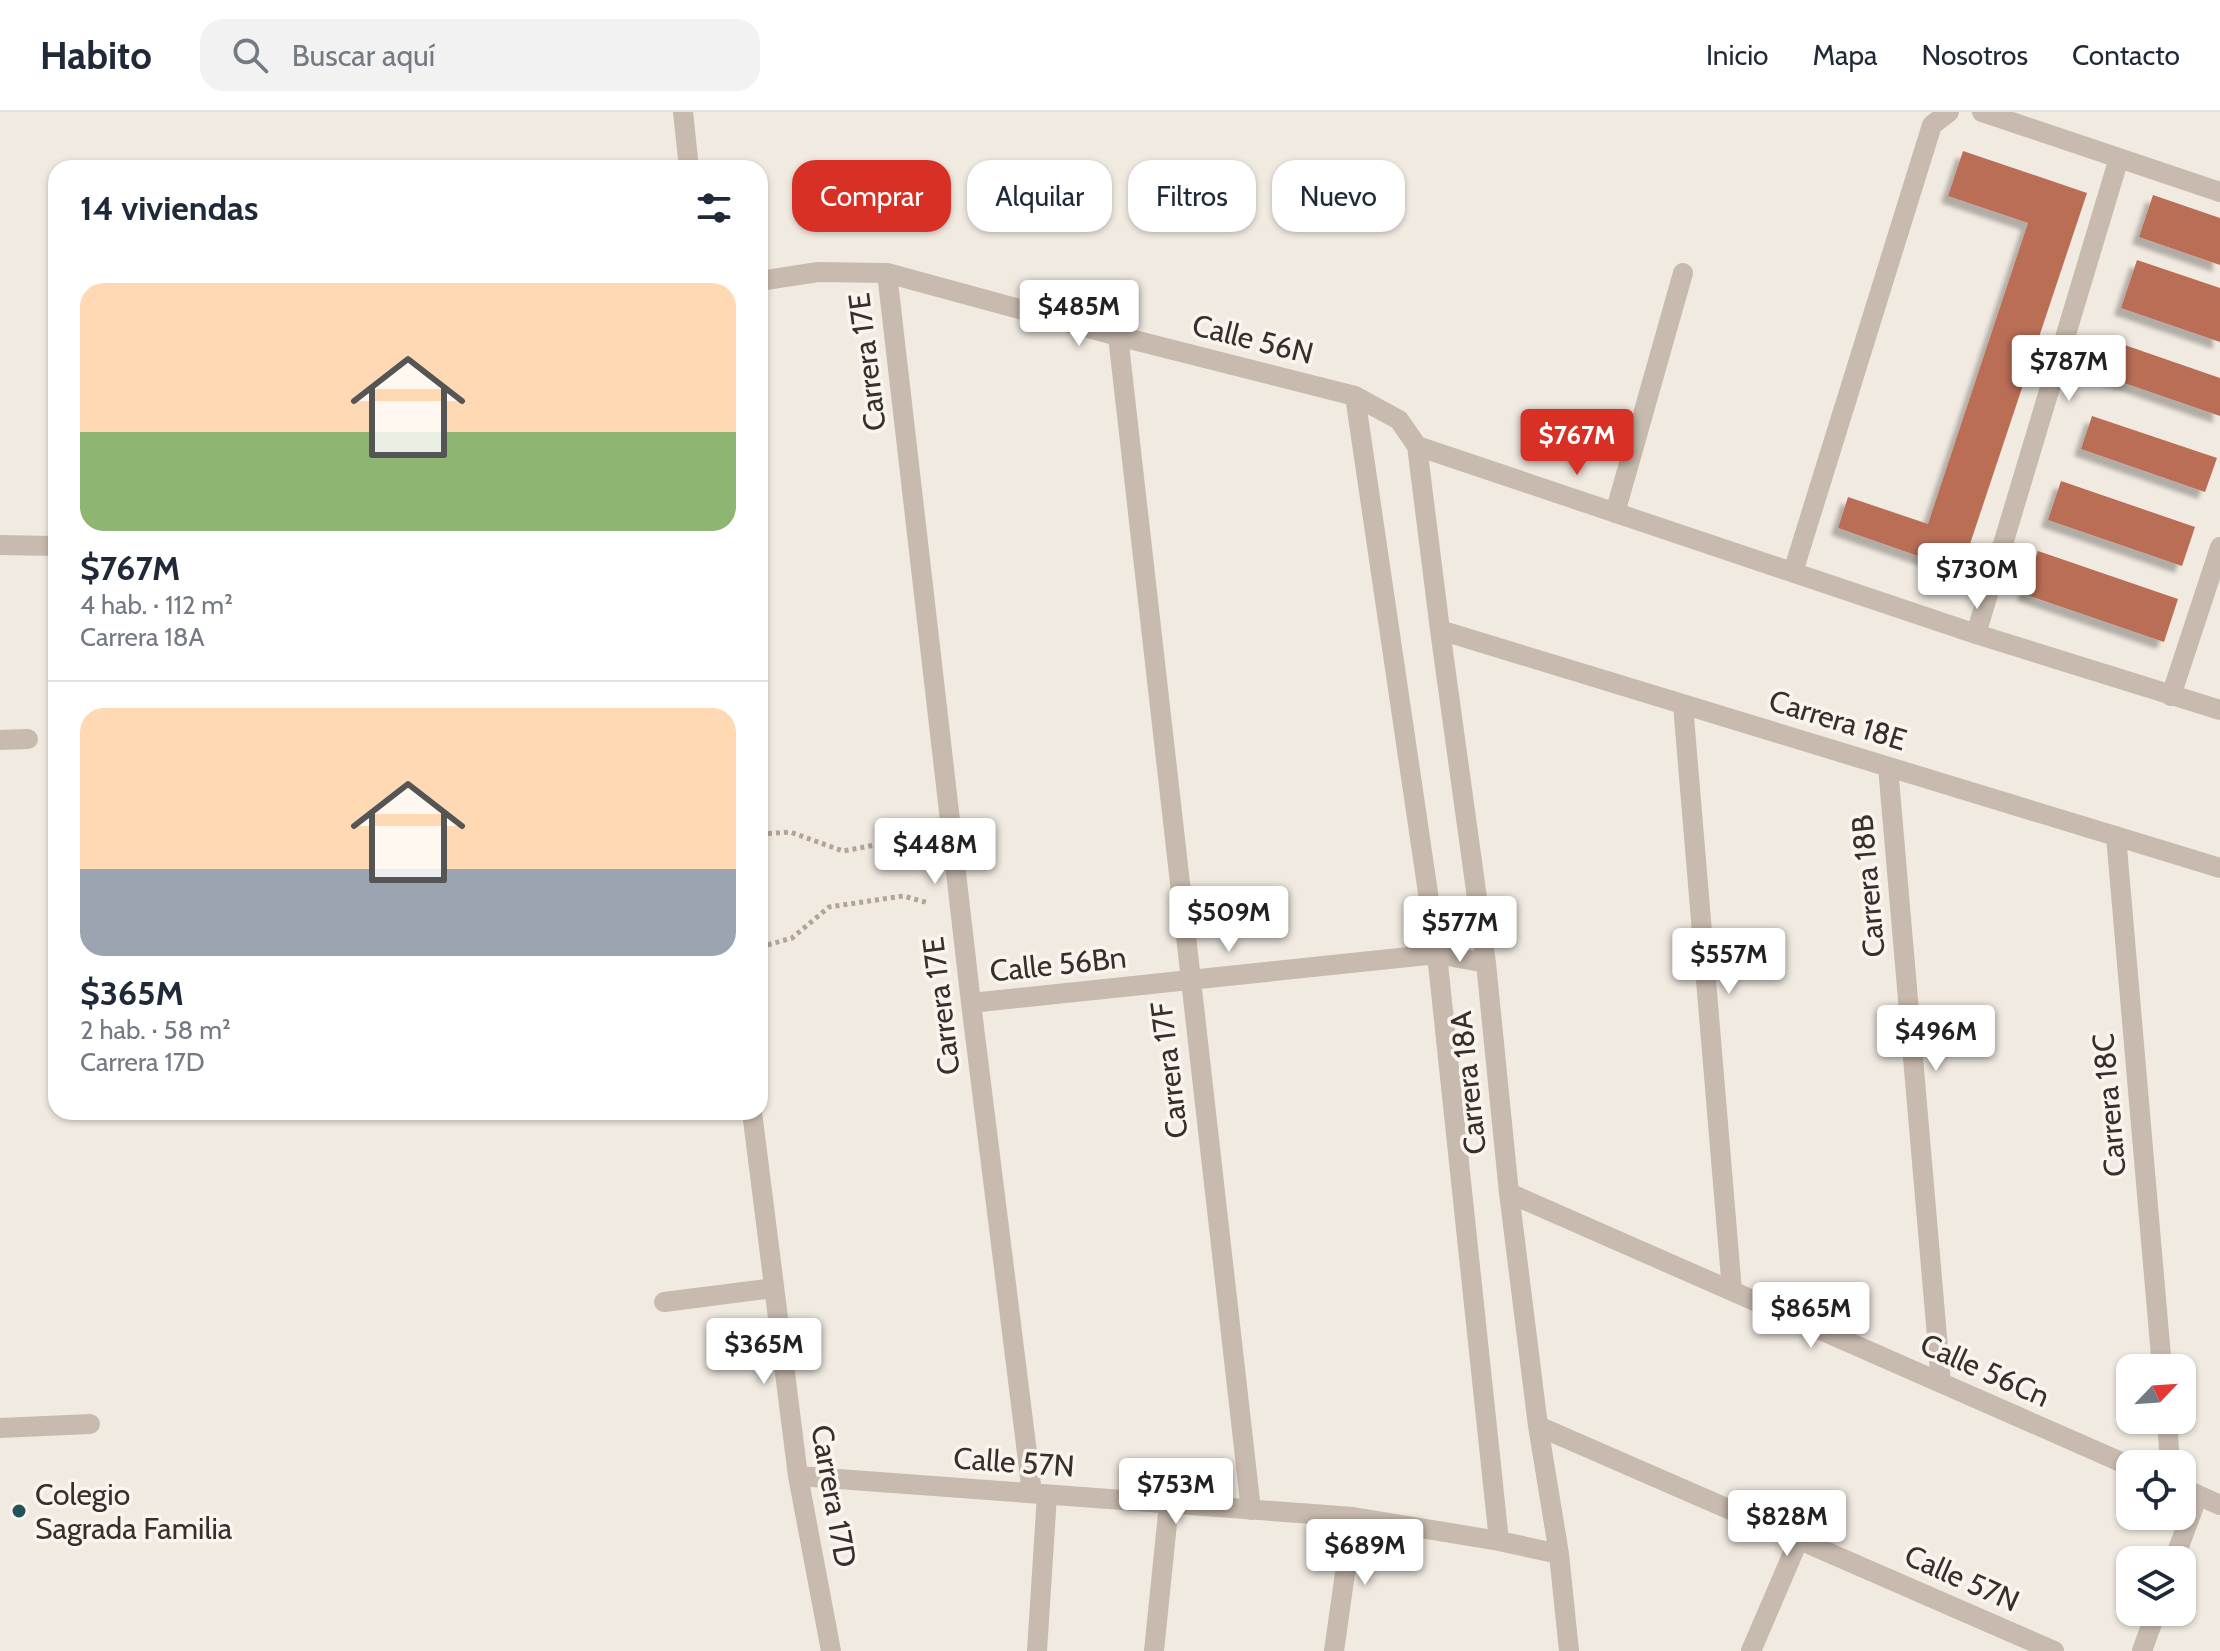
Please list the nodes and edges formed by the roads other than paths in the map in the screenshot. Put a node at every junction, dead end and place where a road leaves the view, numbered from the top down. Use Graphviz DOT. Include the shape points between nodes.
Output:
graph roads {
  1 [pos="683,112"];
  2 [pos="1949,112"];
  3 [pos="1982,112"];
  4 [pos="2119,158"];
  5 [pos="688,160"];
  6 [pos="2220,192"];
  7 [pos="887,273"];
  8 [pos="1683,273"];
  9 [pos="768,280"];
  10 [pos="1118,336"];
  11 [pos="1355,396"];
  12 [pos="1399,420"];
  13 [pos="1417,446"];
  14 [pos="1615,513"];
  15 [pos="0,545"];
  16 [pos="48,546"];
  17 [pos="2220,547"];
  18 [pos="1793,572"];
  19 [pos="1440,630"];
  20 [pos="1976,634"];
  21 [pos="2171,696"];
  22 [pos="1683,705"];
  23 [pos="2220,710"];
  24 [pos="28,739"];
  25 [pos="0,740"];
  26 [pos="1888,767"];
  27 [pos="2116,836"];
  28 [pos="2220,868"];
  29 [pos="1437,954"];
  30 [pos="1486,963"];
  31 [pos="1189,981"];
  32 [pos="971,1003"];
  33 [pos="753,1120"];
  34 [pos="1509,1193"];
  35 [pos="774,1288"];
  36 [pos="1732,1291"];
  37 [pos="664,1302"];
  38 [pos="2161,1354"];
  39 [pos="1941,1383"];
  40 [pos="90,1424"];
  41 [pos="1538,1426"];
  42 [pos="0,1428"];
  43 [pos="2116,1460"];
  44 [pos="798,1476"];
  45 [pos="1040,1494"];
  46 [pos="2196,1495"];
  47 [pos="1169,1504"];
  48 [pos="2220,1505"];
  49 [pos="1251,1510"];
  50 [pos="1353,1517"];
  51 [pos="1799,1539"];
  52 [pos="1499,1541"];
  53 [pos="1559,1554"];
  54 [pos="2151,1626"];
  55 [pos="831,1651"];
  56 [pos="1037,1651"];
  57 [pos="1154,1651"];
  58 [pos="1334,1651"];
  59 [pos="1569,1651"];
  60 [pos="1751,1651"];
  61 [pos="2054,1651"];
  62 [pos="2142,1651"];
  1 -- 5 [label="street"];
  2 -- 18 [label="street" via="1932,125"];
  3 -- 4 [label="street"];
  4 -- 6 [label="street"];
  4 -- 20 [label="street"];
  7 -- 9 [label="street, Calle 56N" via="818,272"];
  7 -- 10 [label="street, Calle 56N"];
  7 -- 32 [label="street, Carrera 17E"];
  8 -- 14 [label="street"];
  10 -- 11 [label="street, Calle 56N"];
  10 -- 31 [label="street, Carrera 17F"];
  11 -- 12 [label="street, Calle 56N"];
  11 -- 29 [label="street, Carrera 18A"];
  12 -- 13 [label="street, Carrera 18A"];
  13 -- 14 [label="street"];
  13 -- 19 [label="street, Carrera 18A"];
  14 -- 18 [label="street"];
  15 -- 16 [label="street"];
  17 -- 21 [label="street"];
  18 -- 20 [label="street"];
  19 -- 22 [label="street, Carrera 18E"];
  19 -- 30 [label="street, Carrera 18A"];
  20 -- 21 [label="street"];
  21 -- 23 [label="street"];
  22 -- 26 [label="street, Carrera 18E"];
  22 -- 36 [label="street"];
  24 -- 25 [label="street"];
  26 -- 27 [label="street, Carrera 18E"];
  26 -- 39 [label="street, Carrera 18B"];
  27 -- 28 [label="street, Carrera 18E"];
  27 -- 38 [label="street, Carrera 18C"];
  29 -- 30 [label="street, Calle 56Bn"];
  29 -- 31 [label="street, Calle 56Bn"];
  29 -- 52 [label="street, Carrera 18A"];
  30 -- 34 [label="street, Carrera 18A"];
  31 -- 32 [label="street, Calle 56Bn"];
  31 -- 49 [label="street, Carrera 17F"];
  32 -- 45 [label="street, Carrera 17E"];
  33 -- 35 [label="street, Carrera 17D"];
  34 -- 36 [label="street, Calle 56Cn"];
  34 -- 41 [label="street, Carrera 18A"];
  35 -- 37 [label="street"];
  35 -- 44 [label="street, Carrera 17D"];
  36 -- 39 [label="street, Calle 56Cn"];
  39 -- 43 [label="street, Calle 56Cn"];
  40 -- 42 [label="street"];
  41 -- 51 [label="street, Calle 57N"];
  41 -- 53 [label="street, Carrera 18A"];
  44 -- 45 [label="street, Calle 57N"];
  44 -- 55 [label="street, Carrera 17D"];
  45 -- 47 [label="street, Calle 57N"];
  45 -- 56 [label="street, Carrera 17E"];
  46 -- 48 [label="street"];
  47 -- 49 [label="street, Calle 57N"];
  47 -- 57 [label="street"];
  49 -- 50 [label="street, Calle 57N"];
  50 -- 52 [label="street, Calle 57N"];
  50 -- 58 [label="street"];
  51 -- 60 [label="street"];
  51 -- 61 [label="street, Calle 57N"];
  52 -- 53 [label="street, Calle 57N"];
  53 -- 59 [label="street, Carrera 18A"];
  54 -- 62 [label="street"];
}
